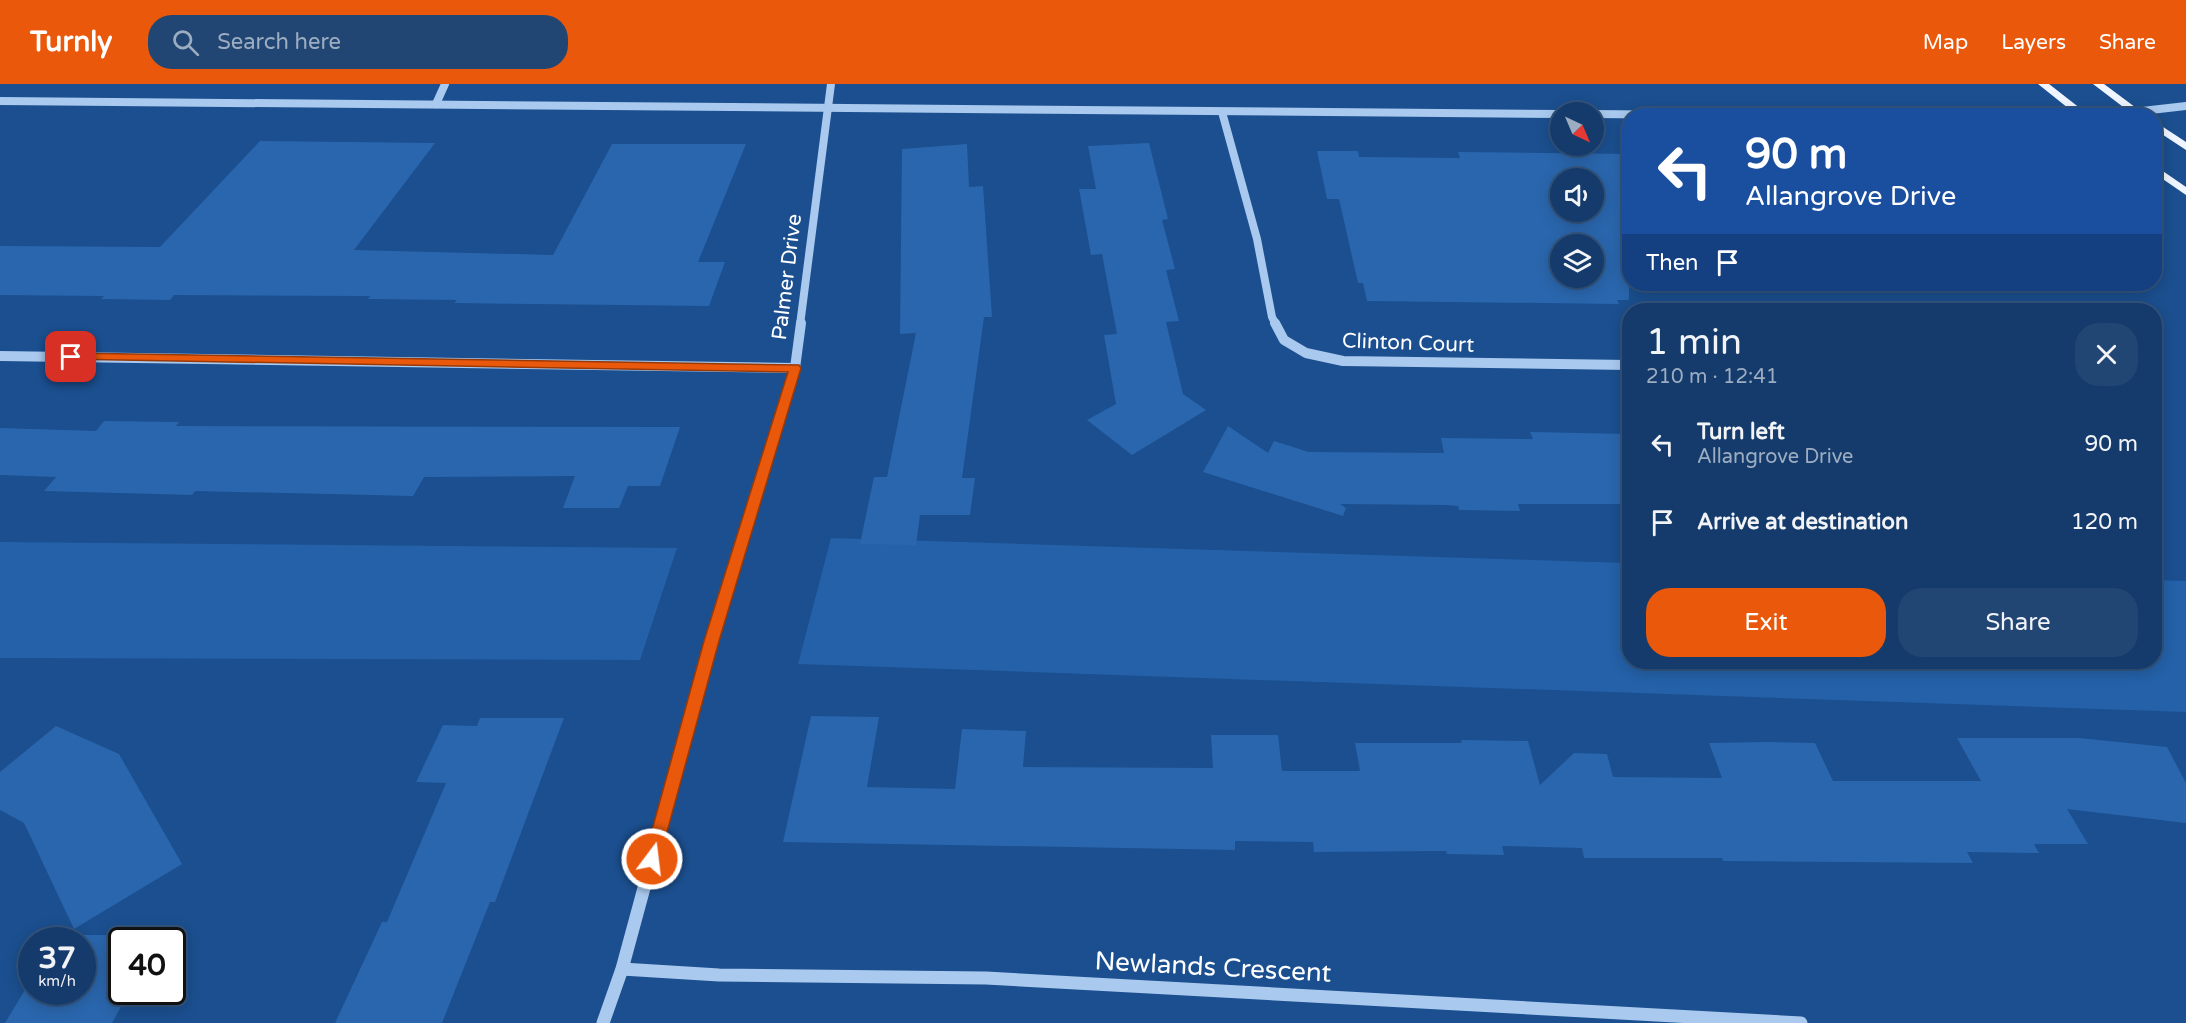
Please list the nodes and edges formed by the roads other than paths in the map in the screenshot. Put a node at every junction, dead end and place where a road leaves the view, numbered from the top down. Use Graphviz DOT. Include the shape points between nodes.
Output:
graph roads {
  1 [pos="446,84"];
  2 [pos="831,84"];
  3 [pos="2043,84"];
  4 [pos="2098,84"];
  5 [pos="0,101"];
  6 [pos="436,104"];
  7 [pos="2186,106"];
  8 [pos="829,108"];
  9 [pos="2074,108"];
  10 [pos="2131,108"];
  11 [pos="2162,110"];
  12 [pos="1222,112"];
  13 [pos="1550,114"];
  14 [pos="1604,114"];
  15 [pos="1622,114"];
  16 [pos="2162,130"];
  17 [pos="2186,147"];
  18 [pos="2162,174"];
  19 [pos="2186,192"];
  20 [pos="0,356"];
  21 [pos="1622,365"];
  22 [pos="795,368"];
  23 [pos="622,969"];
  24 [pos="603,1023"];
  25 [pos="1801,1023"];
  1 -- 6 [label="street"];
  2 -- 8 [label="street, Palmer Drive"];
  3 -- 9 [label="main road"];
  4 -- 10 [label="main road"];
  5 -- 6 [label="street"];
  6 -- 8 [label="street"];
  7 -- 11 [label="street"];
  8 -- 12 [label="street"];
  8 -- 22 [label="street, Palmer Drive"];
  12 -- 13 [label="street"];
  12 -- 21 [label="street, Clinton Court" via="1257,239 1272,317 1284,340 1306,353 1343,361"];
  14 -- 15 [label="street"];
  16 -- 17 [label="main road"];
  18 -- 19 [label="main road"];
  20 -- 22 [label="street"];
  22 -- 23 [label="street, Palmer Drive" via="711,641"];
  23 -- 24 [label="street, Palmer Drive"];
  23 -- 25 [label="street, Newlands Crescent" via="719,975 986,978"];
}
